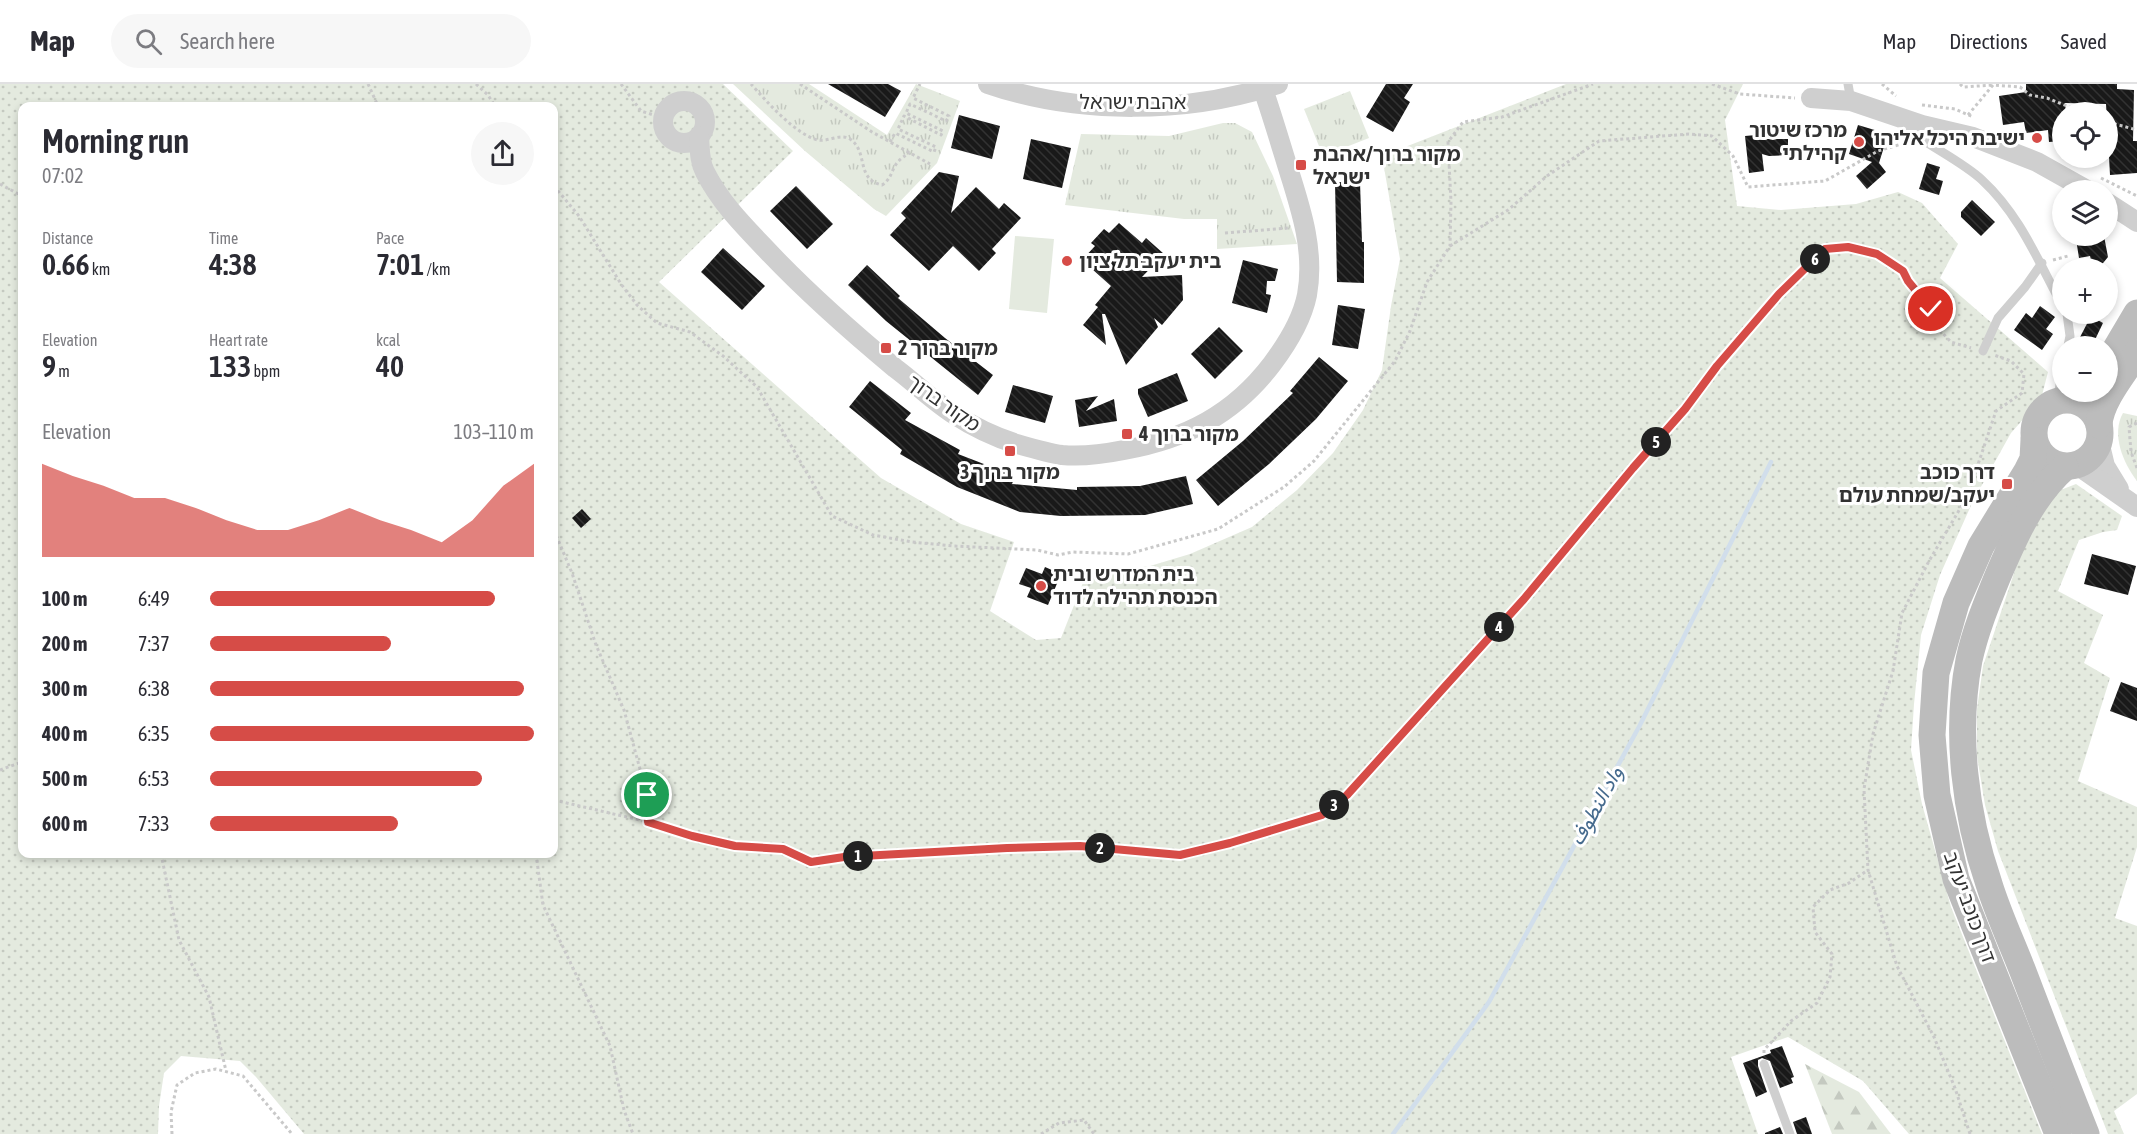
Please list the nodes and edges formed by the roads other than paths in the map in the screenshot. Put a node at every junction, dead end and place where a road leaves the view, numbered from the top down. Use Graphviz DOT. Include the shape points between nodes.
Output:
graph roads {
  1 [pos="988,84"];
  2 [pos="1271,86"];
  3 [pos="1849,92"];
  4 [pos="1811,98"];
  5 [pos="1921,132"];
  6 [pos="699,136"];
  7 [pos="680,142"];
  8 [pos="703,169"];
  9 [pos="2069,180"];
  10 [pos="2118,210"];
  11 [pos="2137,222"];
  12 [pos="2042,263"];
  13 [pos="2052,284"];
  14 [pos="2137,313"];
  15 [pos="2118,345"];
  16 [pos="1983,351"];
  17 [pos="2137,352"];
  18 [pos="2052,402"];
  19 [pos="2079,402"];
  20 [pos="2099,433"];
  21 [pos="2034,440"];
  22 [pos="2071,466"];
  23 [pos="2134,505"];
  24 [pos="1764,1064"];
  25 [pos="1790,1134"];
  26 [pos="2058,1134"];
  27 [pos="2086,1134"];
  1 -- 2 [label="street, אהבת ישראל" via="1037,97 1124,106 1210,100"];
  2 -- 8 [label="street, מקור ברוך" via="1309,248 1307,295 1285,348 1240,399 1215,418 1187,433 1150,445 1098,455 1061,455 1017,444 950,412 852,333 781,266 737,220"];
  3 -- 4 [label="street"];
  3 -- 5 [label="street"];
  5 -- 9 [label="street" via="1973,137 2008,149"];
  5 -- 12 [label="lane" via="1989,186"];
  6 -- 7 [label="street"];
  6 -- 7 [label="street" via="705,124 701,110 682,101 675,103 663,118 665,131"];
  6 -- 8 [label="street, מקור ברוך"];
  7 -- 8 [label="street"];
  10 -- 11 [label="street"];
  12 -- 13 [label="lane"];
  12 -- 16 [label="lane" via="1998,318"];
  14 -- 15 [label="street"];
  17 -- 20 [label="street" via="2099,417"];
  18 -- 21 [label="street" via="2041,412 2033,430"];
  19 -- 20 [label="street" via="2090,409"];
  20 -- 22 [label="street" via="2095,452"];
  20 -- 23 [label="street" via="2105,466"];
  21 -- 22 [label="street" via="2044,458"];
  21 -- 26 [label="street, דרך כוכב יעקב" via="2033,459 1981,546 1956,603 1936,673 1932,735 1937,795 1956,879"];
  22 -- 23 [label="street"];
  22 -- 27 [label="street, דרך כוכב יעקב" via="2037,498 1989,597 1969,661 1963,736 1969,810 1989,884"];
  24 -- 25 [label="lane"];
}
